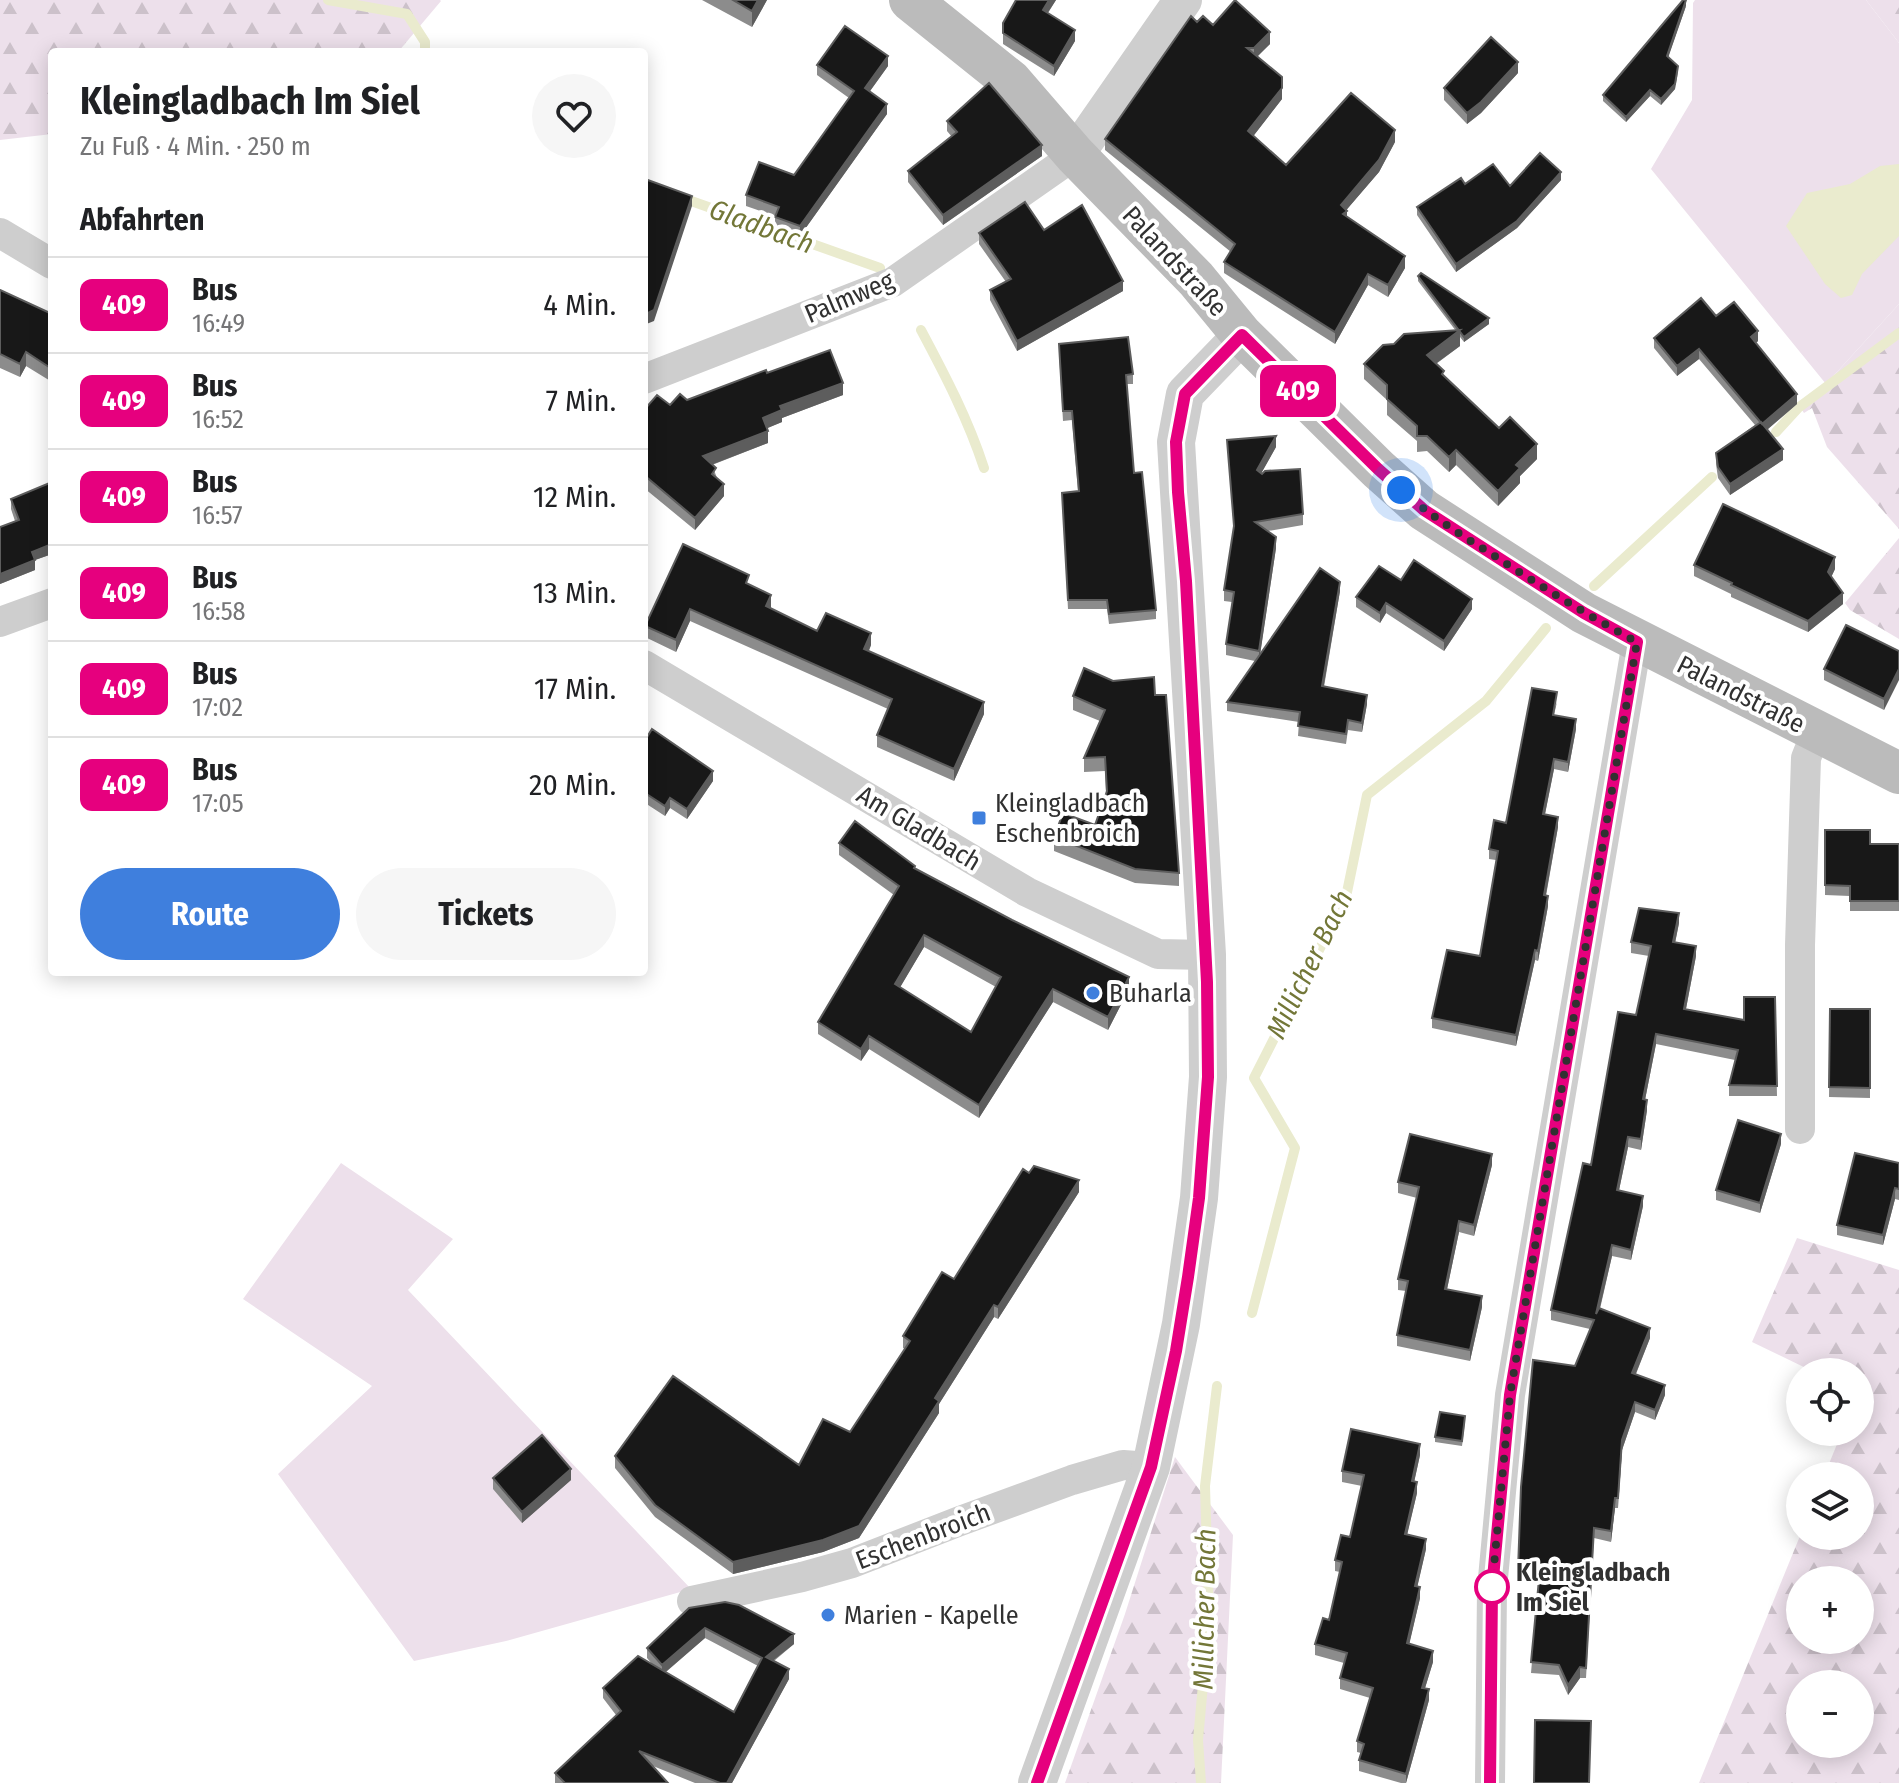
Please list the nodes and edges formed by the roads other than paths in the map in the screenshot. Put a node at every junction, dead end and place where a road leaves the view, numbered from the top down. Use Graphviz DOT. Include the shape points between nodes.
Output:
graph roads {
  1 [pos="910,0"];
  2 [pos="1183,0"];
  3 [pos="1075,155"];
  4 [pos="0,233"];
  5 [pos="48,262"];
  6 [pos="1242,335"];
  7 [pos="648,377"];
  8 [pos="48,604"];
  9 [pos="0,622"];
  10 [pos="1637,642"];
  11 [pos="648,667"];
  12 [pos="1816,733"];
  13 [pos="1899,773"];
  14 [pos="1207,955"];
  15 [pos="1800,1129"];
  16 [pos="1151,1467"];
  17 [pos="692,1601"];
  18 [pos="1037,1783"];
  19 [pos="1490,1783"];
  1 -- 3 [label="main road, Palandstraße" via="1011,81"];
  2 -- 3 [label="street"];
  3 -- 6 [label="main road, Palandstraße" via="1196,279"];
  3 -- 7 [label="street, Palmweg" via="893,282"];
  4 -- 5 [label="street"];
  6 -- 10 [label="main road, Palandstraße" via="1424,510"];
  6 -- 14 [label="street" via="1185,394 1176,442"];
  8 -- 9 [label="street"];
  10 -- 12 [label="main road, Palandstraße"];
  10 -- 19 [label="street" via="1510,1395 1492,1589"];
  11 -- 14 [label="street, Am Gladbach" via="1027,892 1158,954"];
  12 -- 13 [label="main road, Palandstraße"];
  12 -- 15 [label="street, Palandstraße" via="1806,758"];
  14 -- 16 [label="street" via="1208,1077 1199,1198 1181,1324"];
  16 -- 17 [label="street, Eschenbroich" via="1123,1465 852,1563"];
  16 -- 18 [label="street"];
}
